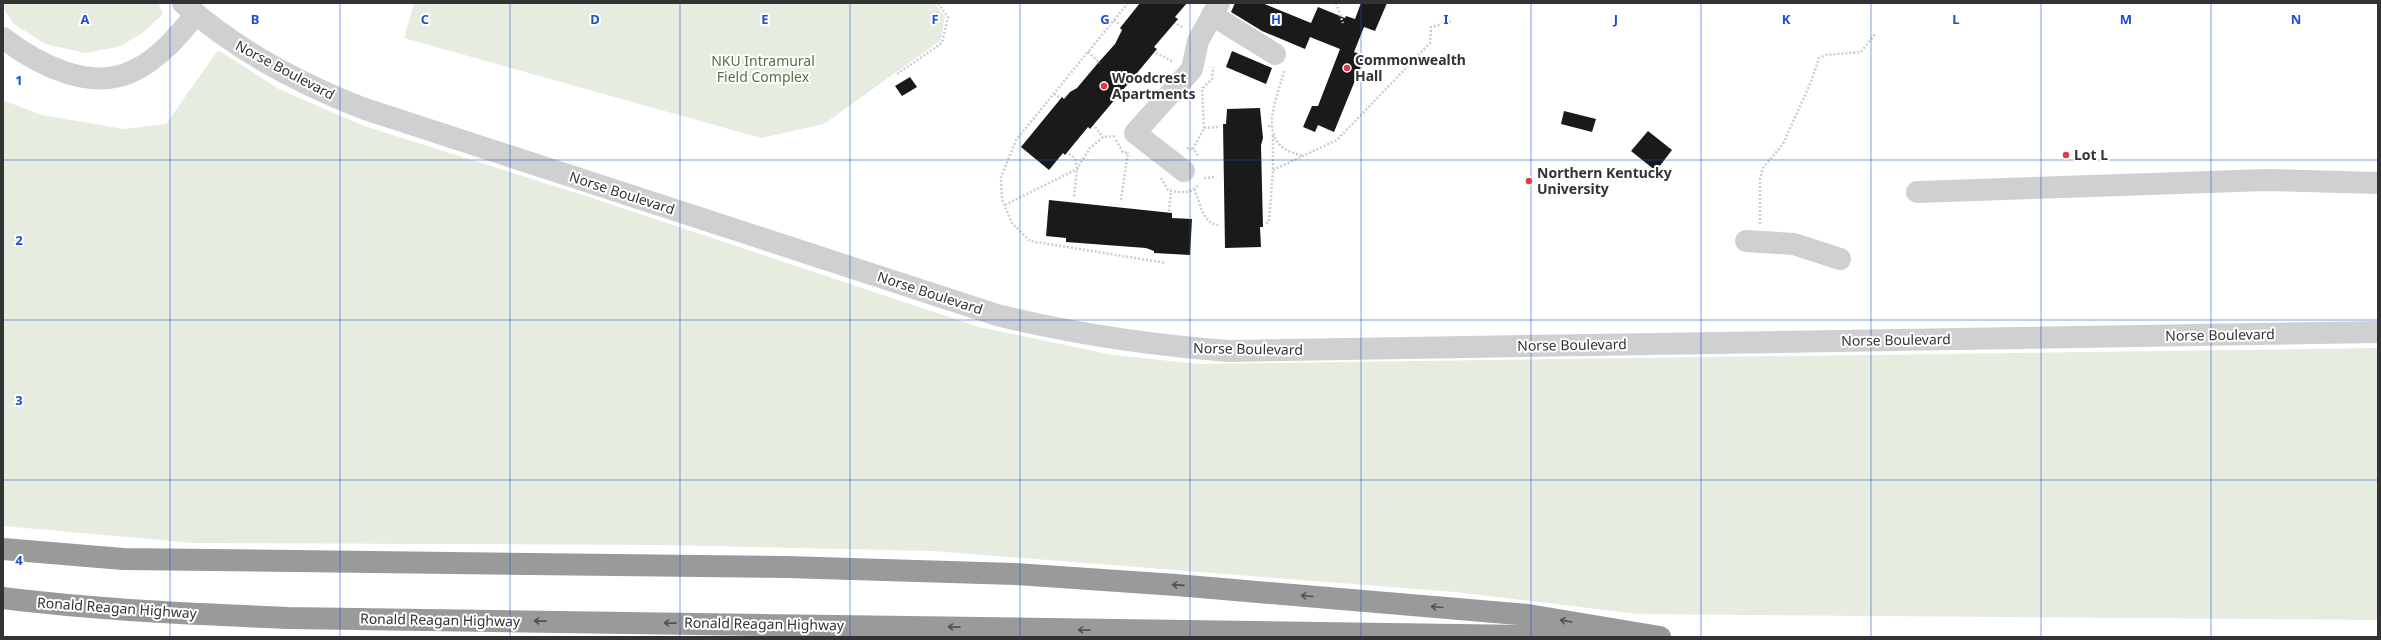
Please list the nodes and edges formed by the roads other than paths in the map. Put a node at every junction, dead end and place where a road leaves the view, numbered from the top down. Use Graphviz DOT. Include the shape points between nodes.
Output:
graph roads {
  1 [pos="190,8"];
  2 [pos="1215,9"];
  3 [pos="3,38"];
  4 [pos="1275,54"];
  5 [pos="1194,179"];
  6 [pos="2378,183"];
  7 [pos="1917,192"];
  8 [pos="1753,242"];
  9 [pos="1840,259"];
  10 [pos="2378,332"];
  11 [pos="3,549"];
  12 [pos="3,598"];
  13 [pos="1599,637"];
  14 [pos="1660,637"];
  1 -- 3 [label="street" via="176,39 132,72 114,77 95,78 57,69 16,48"];
  1 -- 10 [label="street, Norse Boulevard" via="221,35 284,72 365,109 997,315 1049,328 1134,343 1229,351"];
  2 -- 4 [label="street"];
  2 -- 5 [label="street" via="1198,41 1192,68 1131,143"];
  6 -- 7 [label="street" via="2267,180"];
  8 -- 9 [label="street" via="1794,244"];
  14 -- 11 [label="highway, one-way" via="1528,614 1015,574 786,567 131,559"];
  13 -- 12 [label="highway, Ronald Reagan Highway, one-way" via="288,618 63,606"];
}
